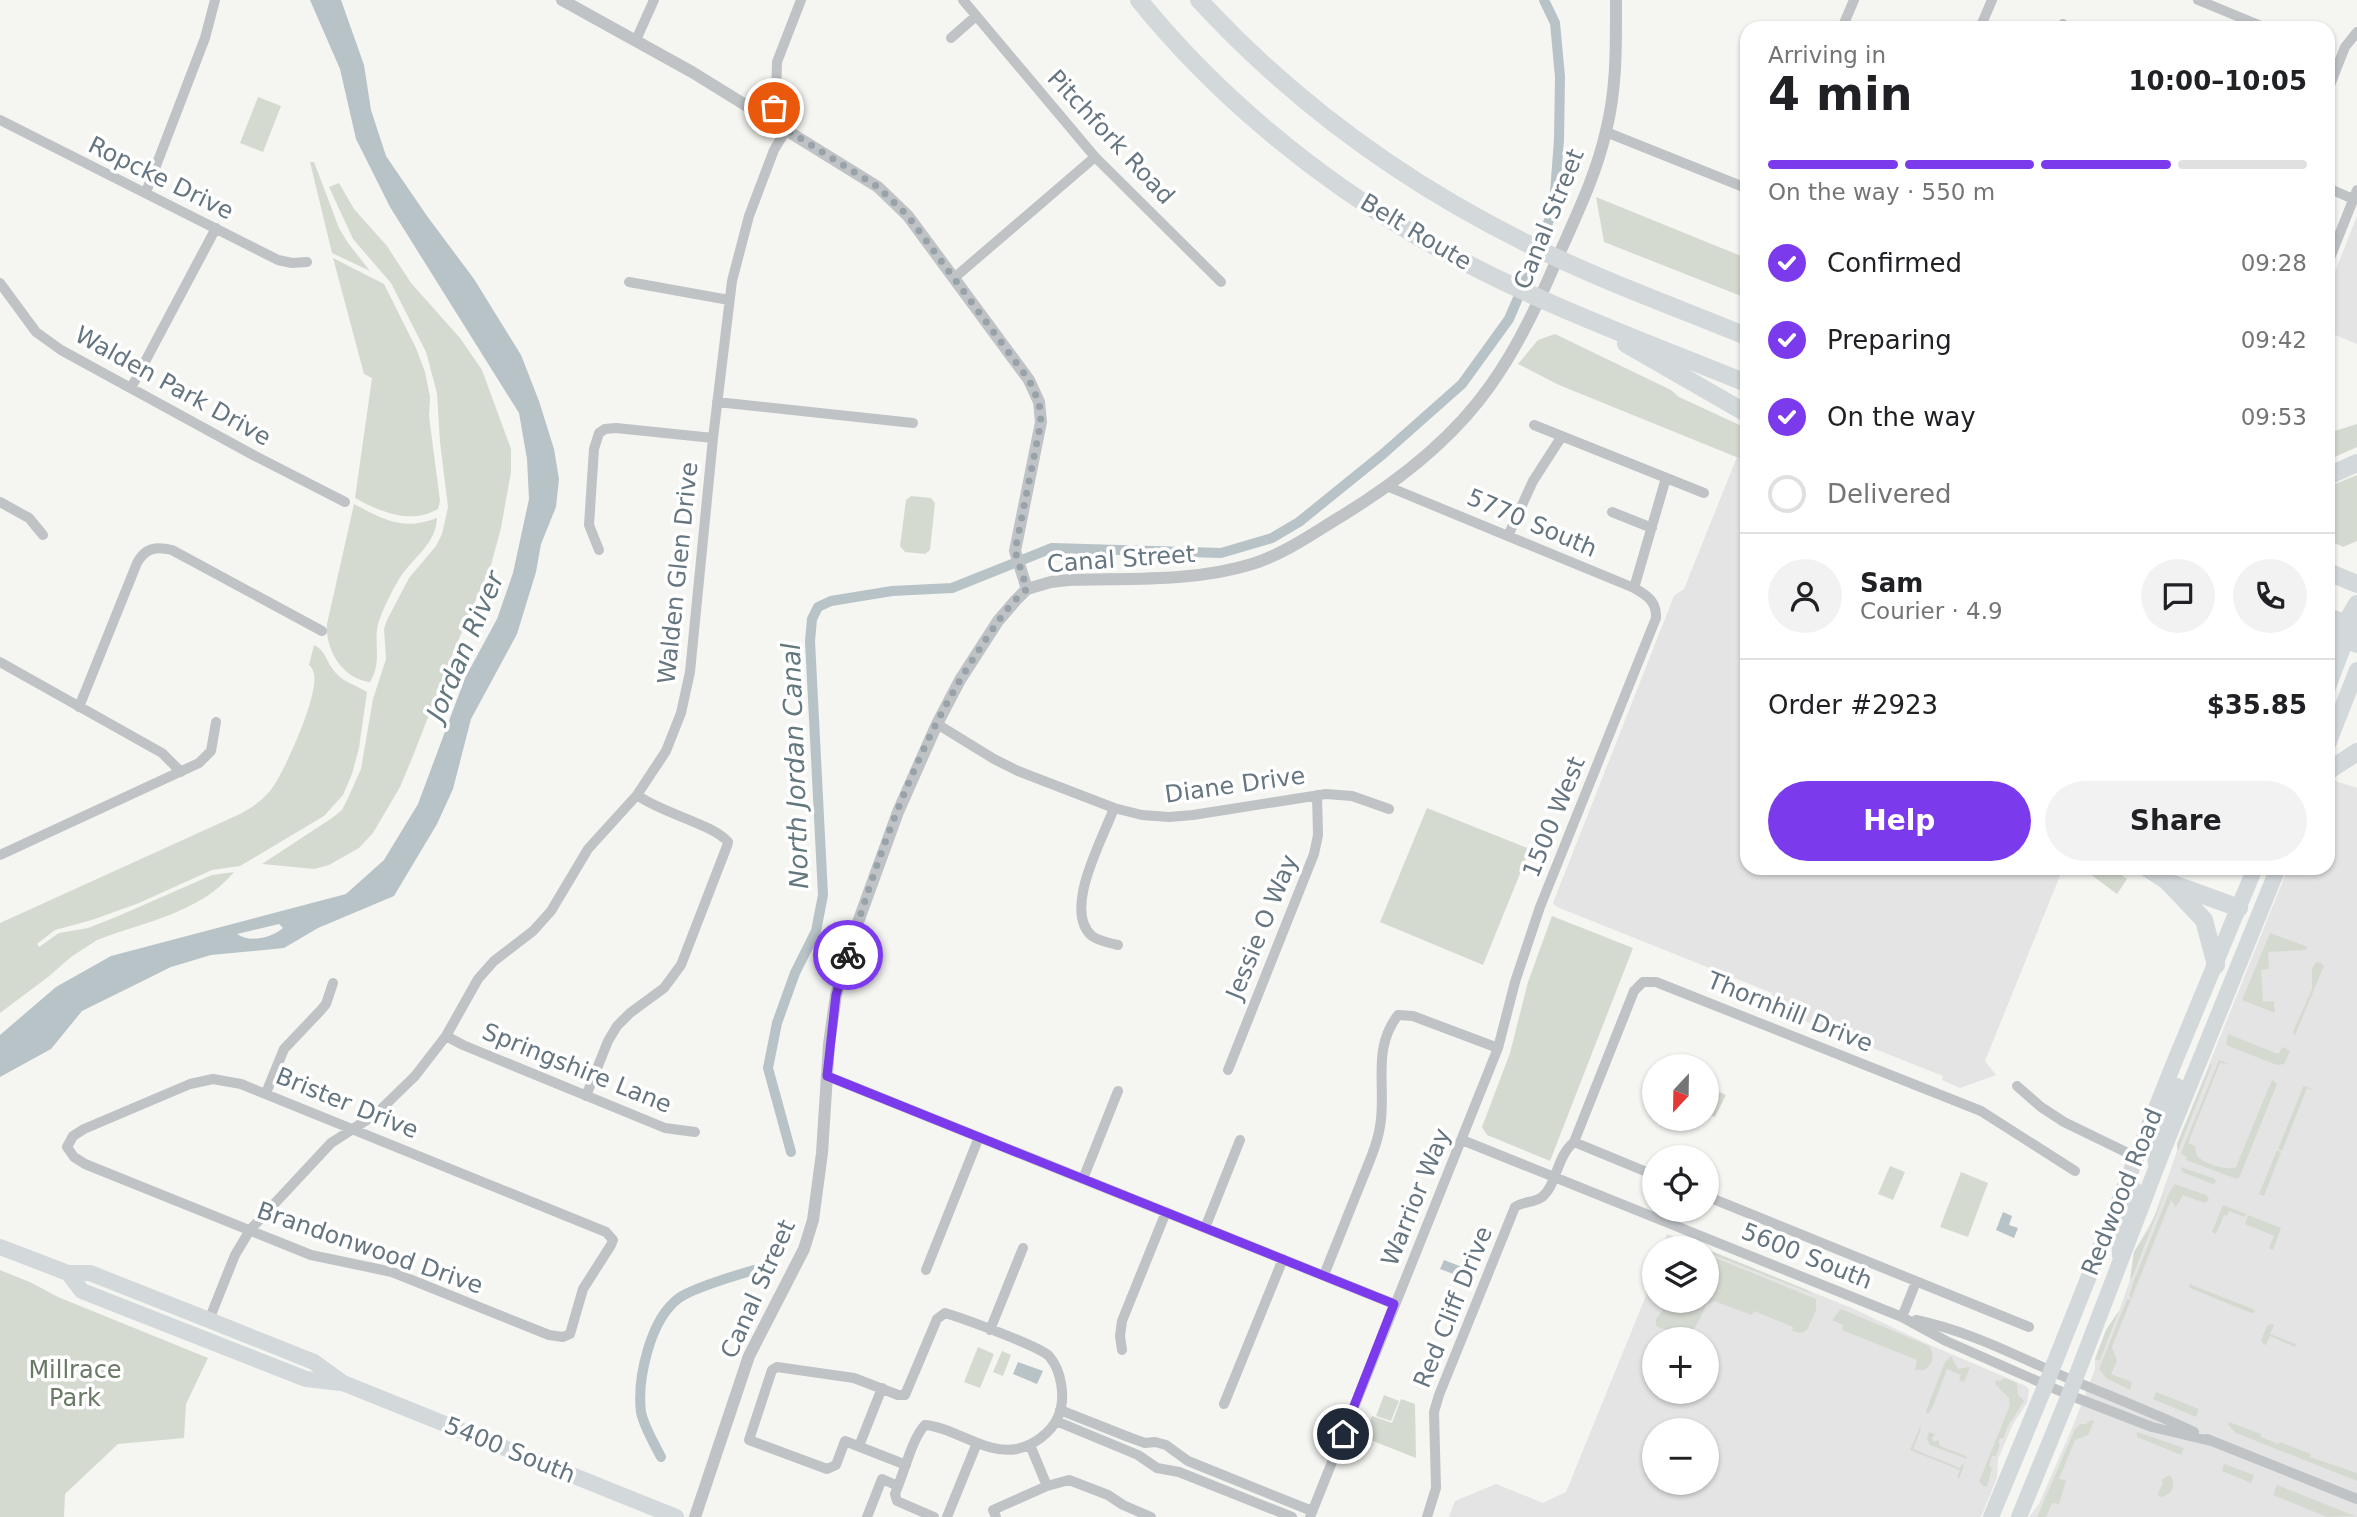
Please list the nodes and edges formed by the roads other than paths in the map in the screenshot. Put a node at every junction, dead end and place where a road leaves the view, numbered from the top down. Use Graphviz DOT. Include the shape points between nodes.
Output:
graph roads {
  1 [pos="215,0"];
  2 [pos="562,0"];
  3 [pos="654,0"];
  4 [pos="801,0"];
  5 [pos="963,0"];
  6 [pos="1139,0"];
  7 [pos="1199,0"];
  8 [pos="1616,0"];
  9 [pos="1854,0"];
  10 [pos="1992,0"];
  11 [pos="2198,0"];
  12 [pos="976,16"];
  13 [pos="1845,21"];
  14 [pos="1983,21"];
  15 [pos="2249,21"];
  16 [pos="2357,32"];
  17 [pos="951,38"];
  18 [pos="636,40"];
  19 [pos="2335,72"];
  20 [pos="768,118"];
  21 [pos="0,120"];
  22 [pos="786,130"];
  23 [pos="1606,132"];
  24 [pos="1095,157"];
  25 [pos="1740,186"];
  26 [pos="2335,190"];
  27 [pos="146,192"];
  28 [pos="2355,195"];
  29 [pos="216,228"];
  30 [pos="2335,245"];
  31 [pos="307,262"];
  32 [pos="954,278"];
  33 [pos="629,282"];
  34 [pos="1221,282"];
  35 [pos="0,283"];
  36 [pos="729,300"];
  37 [pos="1660,301"];
  38 [pos="1566,310"];
  39 [pos="1740,325"];
  40 [pos="1740,334"];
  41 [pos="1740,381"];
  42 [pos="131,388"];
  43 [pos="717,402"];
  44 [pos="1740,410"];
  45 [pos="913,423"];
  46 [pos="1534,425"];
  47 [pos="1562,436"];
  48 [pos="713,438"];
  49 [pos="2357,463"];
  50 [pos="2335,473"];
  51 [pos="1666,478"];
  52 [pos="1389,487"];
  53 [pos="1704,492"];
  54 [pos="0,502"];
  55 [pos="345,502"];
  56 [pos="1612,512"];
  57 [pos="1653,527"];
  58 [pos="43,535"];
  59 [pos="1508,536"];
  60 [pos="599,550"];
  61 [pos="2335,566"];
  62 [pos="2335,570"];
  63 [pos="2357,570"];
  64 [pos="2357,584"];
  65 [pos="1634,588"];
  66 [pos="1027,589"];
  67 [pos="2357,604"];
  68 [pos="1655,605"];
  69 [pos="2357,610"];
  70 [pos="2335,620"];
  71 [pos="2357,628"];
  72 [pos="323,631"];
  73 [pos="2335,635"];
  74 [pos="2335,641"];
  75 [pos="2357,644"];
  76 [pos="0,662"];
  77 [pos="2335,668"];
  78 [pos="2357,670"];
  79 [pos="79,707"];
  80 [pos="216,722"];
  81 [pos="937,724"];
  82 [pos="2335,726"];
  83 [pos="2357,752"];
  84 [pos="2335,766"];
  85 [pos="181,772"];
  86 [pos="637,795"];
  87 [pos="1318,795"];
  88 [pos="1114,808"];
  89 [pos="1389,809"];
  90 [pos="0,855"];
  91 [pos="2158,875"];
  92 [pos="2252,875"];
  93 [pos="2275,875"];
  94 [pos="2167,881"];
  95 [pos="2239,908"];
  96 [pos="1118,945"];
  97 [pos="2216,965"];
  98 [pos="333,983"];
  99 [pos="446,1036"];
  100 [pos="1498,1048"];
  101 [pos="2174,1063"];
  102 [pos="1228,1070"];
  103 [pos="827,1076"];
  104 [pos="2017,1087"];
  105 [pos="1118,1091"];
  106 [pos="265,1093"];
  107 [pos="586,1096"];
  108 [pos="352,1128"];
  109 [pos="695,1132"];
  110 [pos="979,1137"];
  111 [pos="1240,1140"];
  112 [pos="1462,1140"];
  113 [pos="1574,1142"];
  114 [pos="66,1147"];
  115 [pos="2136,1157"];
  116 [pos="2156,1168"];
  117 [pos="1642,1170"];
  118 [pos="2075,1171"];
  119 [pos="1553,1177"];
  120 [pos="1083,1179"];
  121 [pos="1719,1201"];
  122 [pos="1166,1212"];
  123 [pos="1205,1228"];
  124 [pos="250,1230"];
  125 [pos="612,1240"];
  126 [pos="0,1247"];
  127 [pos="1023,1248"];
  128 [pos="1283,1259"];
  129 [pos="2120,1263"];
  130 [pos="926,1270"];
  131 [pos="68,1273"];
  132 [pos="1324,1275"];
  133 [pos="1916,1282"];
  134 [pos="1394,1304"];
  135 [pos="1902,1317"];
  136 [pos="209,1320"];
  137 [pos="2029,1327"];
  138 [pos="990,1330"];
  139 [pos="1122,1350"];
  140 [pos="2049,1378"];
  141 [pos="343,1383"];
  142 [pos="882,1388"];
  143 [pos="2072,1388"];
  144 [pos="1224,1404"];
  145 [pos="1058,1416"];
  146 [pos="2211,1441"];
  147 [pos="977,1443"];
  148 [pos="1030,1445"];
  149 [pos="859,1446"];
  150 [pos="906,1465"];
  151 [pos="898,1486"];
  152 [pos="1048,1486"];
  153 [pos="2357,1499"];
  154 [pos="1134,1514"];
  155 [pos="1311,1514"];
  156 [pos="676,1517"];
  157 [pos="695,1517"];
  158 [pos="867,1517"];
  159 [pos="934,1517"];
  160 [pos="947,1517"];
  161 [pos="996,1517"];
  162 [pos="1151,1517"];
  163 [pos="1292,1517"];
  164 [pos="1427,1517"];
  165 [pos="1991,1517"];
  166 [pos="2019,1517"];
  1 -- 27 [label="street"];
  2 -- 18 [label="street"];
  3 -- 18 [label="street"];
  4 -- 20 [label="street" via="777,62 776,98"];
  5 -- 12 [label="street, Pitchfork Road"];
  6 -- 38 [label="highway, Belt Route" via="1236,102 1351,193 1417,236"];
  7 -- 37 [label="highway, Belt Route" via="1272,73 1358,143 1436,195 1503,232"];
  8 -- 23 [label="street, Canal Street" via="1615,79"];
  9 -- 13 [label="street"];
  10 -- 14 [label="street"];
  11 -- 15 [label="street"];
  12 -- 17 [label="street"];
  12 -- 24 [label="street, Pitchfork Road"];
  16 -- 19 [label="street"];
  18 -- 20 [label="street"];
  20 -- 22 [label="street"];
  21 -- 27 [label="street, Ropcke Drive"];
  22 -- 32 [label="street" via="878,187 908,216"];
  22 -- 36 [label="street, Walden Glen Drive" via="747,223"];
  23 -- 25 [label="street"];
  23 -- 52 [label="street, Canal Street" via="1567,238 1504,366 1472,409"];
  24 -- 32 [label="street"];
  24 -- 34 [label="street, Pitchfork Road"];
  26 -- 28 [label="street"];
  27 -- 29 [label="street, Ropcke Drive"];
  28 -- 30 [label="street"];
  29 -- 31 [label="street, Ropcke Drive" via="278,260"];
  29 -- 42 [label="street"];
  32 -- 66 [label="street" via="1029,380 1039,402 1041,422 1015,551"];
  33 -- 36 [label="street"];
  35 -- 42 [label="street, Walden Park Drive" via="46,340"];
  36 -- 43 [label="street, Walden Glen Drive"];
  37 -- 39 [label="highway"];
  37 -- 40 [label="highway, Belt Route"];
  38 -- 41 [label="highway, Belt Route"];
  38 -- 44 [label="highway"];
  42 -- 55 [label="street, Walden Park Drive"];
  43 -- 45 [label="street"];
  43 -- 48 [label="street, Walden Glen Drive"];
  46 -- 47 [label="street"];
  47 -- 51 [label="street"];
  47 -- 59 [label="street"];
  48 -- 60 [label="street" via="616,428 599,433 589,525"];
  48 -- 86 [label="street, Walden Glen Drive" via="688,687 666,751"];
  49 -- 50 [label="highway"];
  51 -- 53 [label="street"];
  51 -- 57 [label="street"];
  52 -- 59 [label="street, 5770 South"];
  52 -- 66 [label="street, Canal Street" via="1286,549 1245,566 1186,576 1051,582"];
  54 -- 58 [label="street" via="29,518"];
  56 -- 57 [label="street"];
  57 -- 65 [label="street"];
  59 -- 65 [label="street, 5770 South"];
  61 -- 63 [label="highway"];
  62 -- 64 [label="highway"];
  65 -- 68 [label="street, 5770 South"];
  66 -- 81 [label="street, Canal Street" via="985,640"];
  67 -- 74 [label="highway"];
  68 -- 100 [label="street, 1500 West" via="1653,629 1529,938"];
  69 -- 77 [label="main road"];
  70 -- 71 [label="highway"];
  72 -- 79 [label="street" via="172,550 148,550 137,563"];
  73 -- 75 [label="highway"];
  76 -- 79 [label="street"];
  78 -- 82 [label="main road"];
  79 -- 85 [label="street" via="162,753"];
  80 -- 85 [label="street" via="211,751"];
  81 -- 88 [label="street, Diane Drive" via="1006,765"];
  81 -- 103 [label="street, Canal Street" via="898,812 857,925 836,995"];
  83 -- 84 [label="highway"];
  85 -- 90 [label="street"];
  86 -- 99 [label="street, Walden Glen Drive" via="588,849 541,922 478,979"];
  86 -- 107 [label="street" via="728,842 681,965 664,988 617,1026"];
  87 -- 88 [label="street, Diane Drive" via="1181,816 1142,816"];
  87 -- 89 [label="street, Diane Drive" via="1352,796"];
  87 -- 102 [label="street, Jessie O Way" via="1314,854"];
  88 -- 96 [label="street" via="1083,889 1080,912 1092,935"];
  91 -- 94 [label="highway"];
  92 -- 95 [label="main road, Redwood Road"];
  93 -- 116 [label="main road, Redwood Road"];
  94 -- 95 [label="highway"];
  94 -- 97 [label="highway" via="2204,920"];
  95 -- 97 [label="main road, Redwood Road"];
  97 -- 101 [label="main road, Redwood Road"];
  98 -- 106 [label="street" via="321,1010 285,1049"];
  99 -- 107 [label="street, Springshire Lane"];
  99 -- 108 [label="street, Walden Glen Drive" via="390,1103"];
  100 -- 112 [label="street, Warrior Way"];
  100 -- 132 [label="street" via="1413,1016 1398,1015 1384,1041 1380,1061 1378,1139"];
  101 -- 115 [label="main road, Redwood Road"];
  101 -- 116 [label="main road" via="2177,1084 2154,1144"];
  103 -- 110 [label="street"];
  103 -- 157 [label="street, Canal Street" via="813,1220 804,1249 749,1356"];
  104 -- 115 [label="street" via="2064,1122"];
  105 -- 120 [label="street"];
  106 -- 108 [label="street, Brister Drive"];
  106 -- 114 [label="street, Brister Drive" via="227,1080 197,1082 84,1129"];
  107 -- 109 [label="street, Springshire Lane" via="665,1128"];
  108 -- 124 [label="street, Walden Glen Drive" via="331,1143"];
  108 -- 125 [label="street, Brister Drive" via="601,1229"];
  110 -- 120 [label="street"];
  110 -- 130 [label="street"];
  111 -- 123 [label="street"];
  112 -- 119 [label="street, 5600 South"];
  112 -- 134 [label="street, Warrior Way"];
  113 -- 117 [label="street"];
  113 -- 118 [label="street, Thornhill Drive" via="1634,991 1640,983 1650,981 1981,1111"];
  113 -- 119 [label="street, Thornhill Drive" via="1565,1150"];
  114 -- 124 [label="street, Brandonwood Drive" via="85,1164"];
  115 -- 129 [label="main road" via="2138,1182 2119,1232"];
  115 -- 140 [label="main road, Redwood Road"];
  116 -- 129 [label="main road, Redwood Road"];
  119 -- 135 [label="street, 5600 South"];
  119 -- 164 [label="street, Red Cliff Drive" via="1542,1197 1515,1207 1438,1395 1434,1412 1436,1488"];
  120 -- 122 [label="street"];
  121 -- 133 [label="street"];
  122 -- 123 [label="street"];
  122 -- 139 [label="street" via="1122,1321"];
  123 -- 128 [label="street"];
  124 -- 125 [label="street, Brandonwood Drive" via="315,1256 392,1272 563,1337 570,1334 583,1290"];
  124 -- 136 [label="street, Walden Glen Drive"];
  126 -- 131 [label="main road, 5400 South"];
  127 -- 138 [label="street"];
  128 -- 132 [label="street"];
  128 -- 144 [label="street"];
  129 -- 143 [label="main road, Redwood Road"];
  131 -- 136 [label="main road, 5400 South" via="90,1273"];
  131 -- 141 [label="main road, 5400 South" via="82,1291 306,1379"];
  132 -- 134 [label="street"];
  133 -- 135 [label="street"];
  133 -- 137 [label="street"];
  134 -- 155 [label="street, Warrior Way"];
  135 -- 140 [label="street, 5600 South" via="1946,1340"];
  136 -- 141 [label="main road, 5400 South" via="314,1362"];
  138 -- 142 [label="street" via="942,1313 905,1395"];
  138 -- 145 [label="street" via="1050,1357 1061,1386"];
  140 -- 143 [label="street, 5600 South"];
  140 -- 143 [label="street, 5600 South"];
  140 -- 165 [label="main road, Redwood Road"];
  141 -- 156 [label="main road, 5400 South"];
  142 -- 149 [label="street"];
  142 -- 149 [label="street" via="854,1378 777,1367 770,1374 749,1440 827,1469 836,1465 845,1441"];
  143 -- 146 [label="street, 5600 South" via="2135,1404"];
  143 -- 146 [label="street, 5600 South" via="2152,1427"];
  143 -- 166 [label="main road, Redwood Road"];
  145 -- 148 [label="street"];
  145 -- 155 [label="street" via="1166,1445 1188,1461"];
  145 -- 163 [label="street" via="1157,1468 1179,1472"];
  146 -- 153 [label="street, 5600 South"];
  147 -- 148 [label="street" via="1010,1450"];
  147 -- 150 [label="street" via="925,1425"];
  147 -- 160 [label="street"];
  148 -- 152 [label="street"];
  149 -- 150 [label="street"];
  150 -- 151 [label="street"];
  151 -- 158 [label="street" via="882,1479"];
  151 -- 159 [label="street" via="897,1501"];
  152 -- 154 [label="street" via="1069,1480 1108,1495"];
  152 -- 161 [label="street" via="993,1510"];
  154 -- 162 [label="street"];
}
